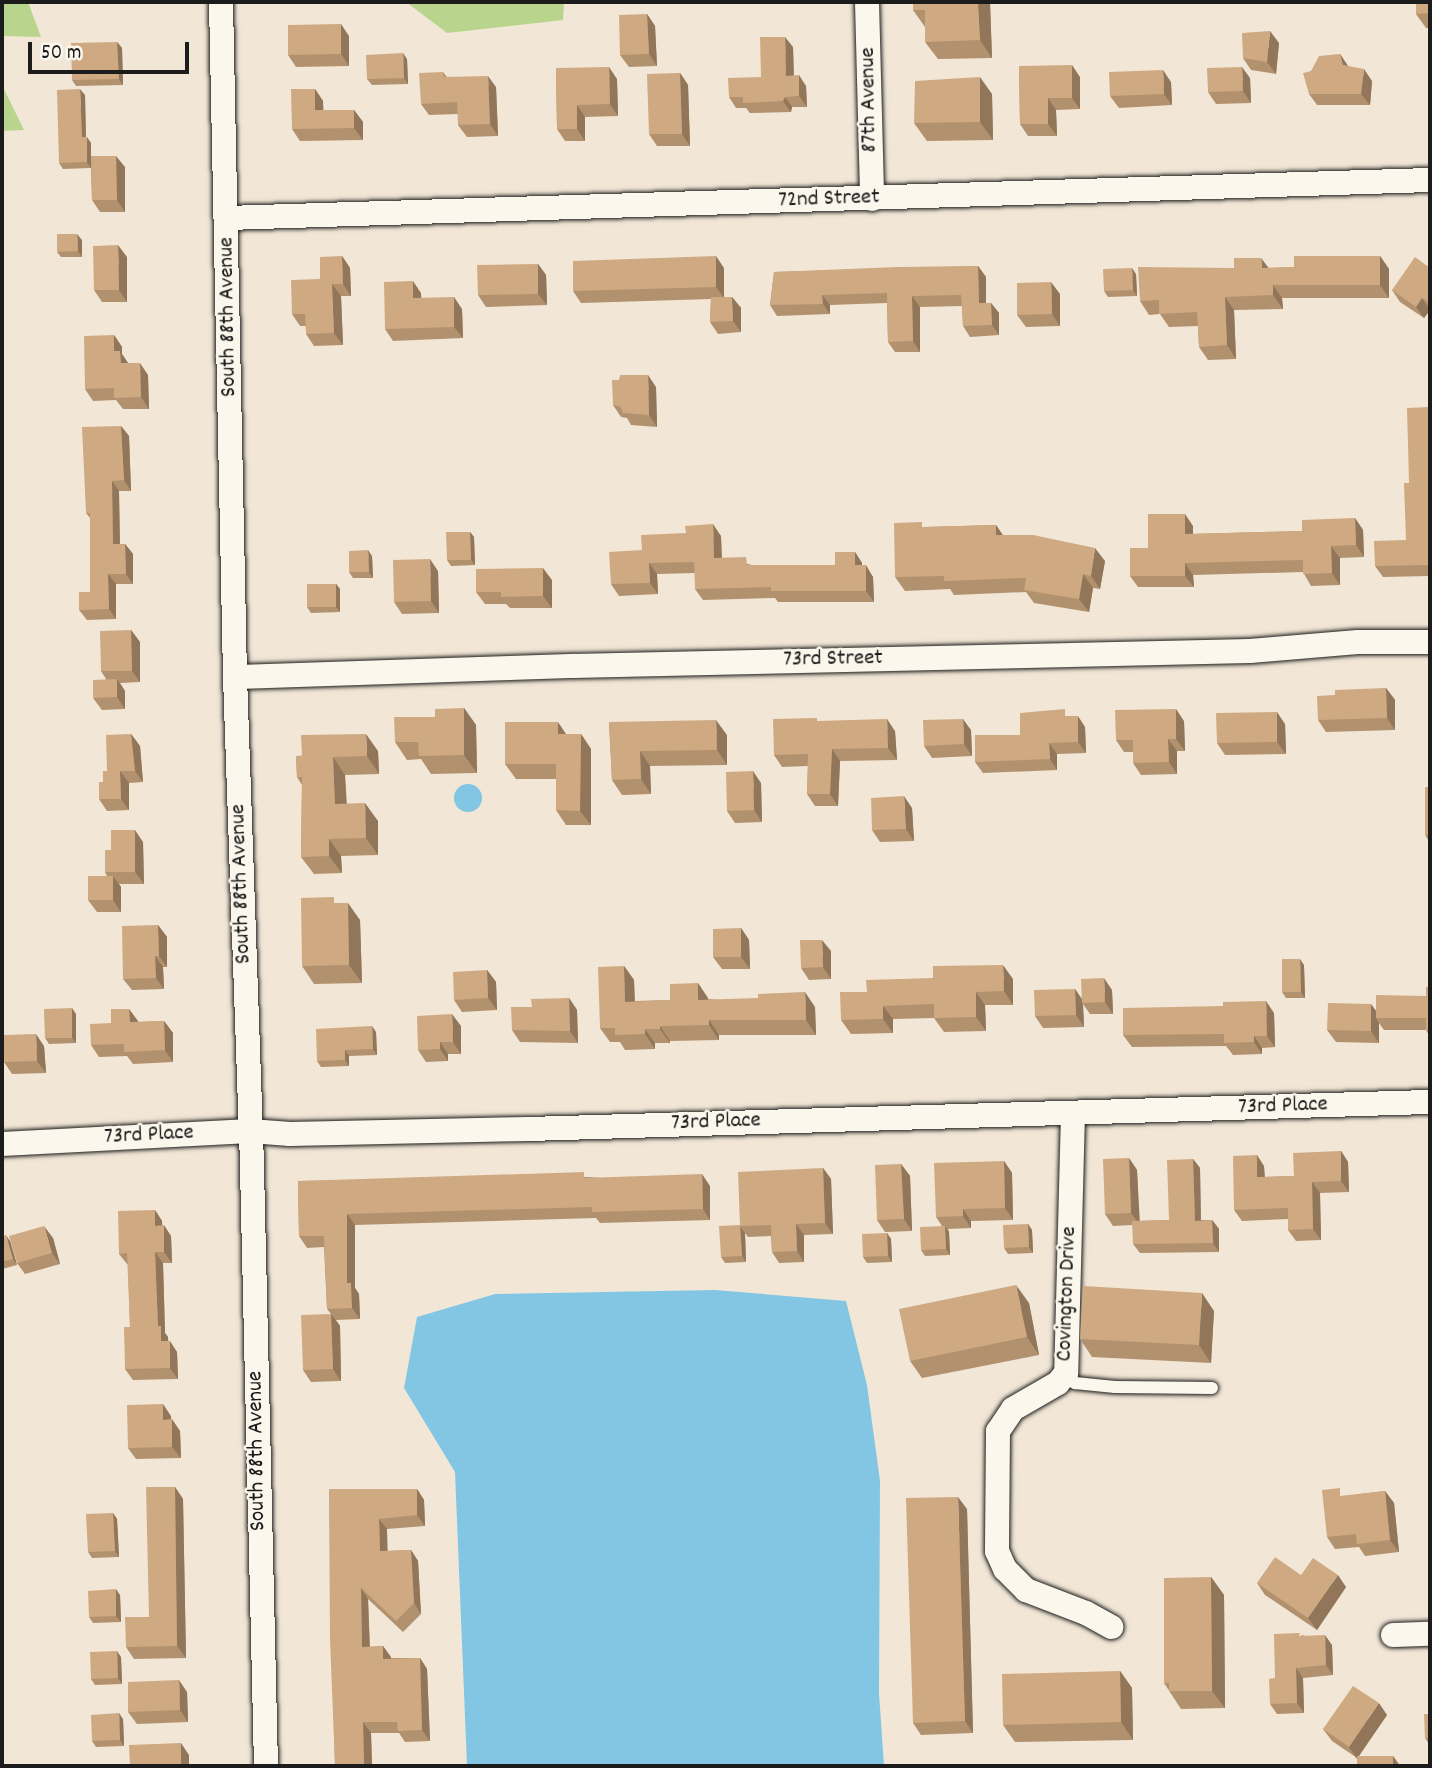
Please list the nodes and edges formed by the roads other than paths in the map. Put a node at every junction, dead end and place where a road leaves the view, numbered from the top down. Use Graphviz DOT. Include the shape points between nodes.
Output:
graph roads {
  1 [pos="221,2"];
  2 [pos="867,2"];
  3 [pos="1430,180"];
  4 [pos="872,199"];
  5 [pos="228,218"];
  6 [pos="1430,642"];
  7 [pos="235,677"];
  8 [pos="1430,1102"];
  9 [pos="1073,1113"];
  10 [pos="250,1131"];
  11 [pos="2,1144"];
  12 [pos="1064,1377"];
  13 [pos="1212,1388"];
  14 [pos="1111,1627"];
  15 [pos="1430,1634"];
  16 [pos="1393,1635"];
  17 [pos="266,1766"];
  1 -- 5 [label="street, South 88th Avenue"];
  2 -- 4 [label="street, 87th Avenue"];
  3 -- 4 [label="street, 72nd Street"];
  4 -- 5 [label="street, 72nd Street"];
  5 -- 7 [label="street, South 88th Avenue"];
  6 -- 7 [label="street, 73rd Street" via="1358,642 1250,651"];
  7 -- 10 [label="street, South 88th Avenue"];
  8 -- 9 [label="street, 73rd Place"];
  9 -- 10 [label="street, 73rd Place" via="481,1130"];
  9 -- 12 [label="street, Covington Drive"];
  10 -- 11 [label="street, 73rd Place"];
  10 -- 17 [label="street, South 88th Avenue"];
  12 -- 13 [label="lane" via="1075,1383 1115,1387"];
  12 -- 14 [label="street, Covington Drive" via="1013,1409 998,1431 997,1551 1005,1569 1026,1590"];
  15 -- 16 [label="street"];
}
